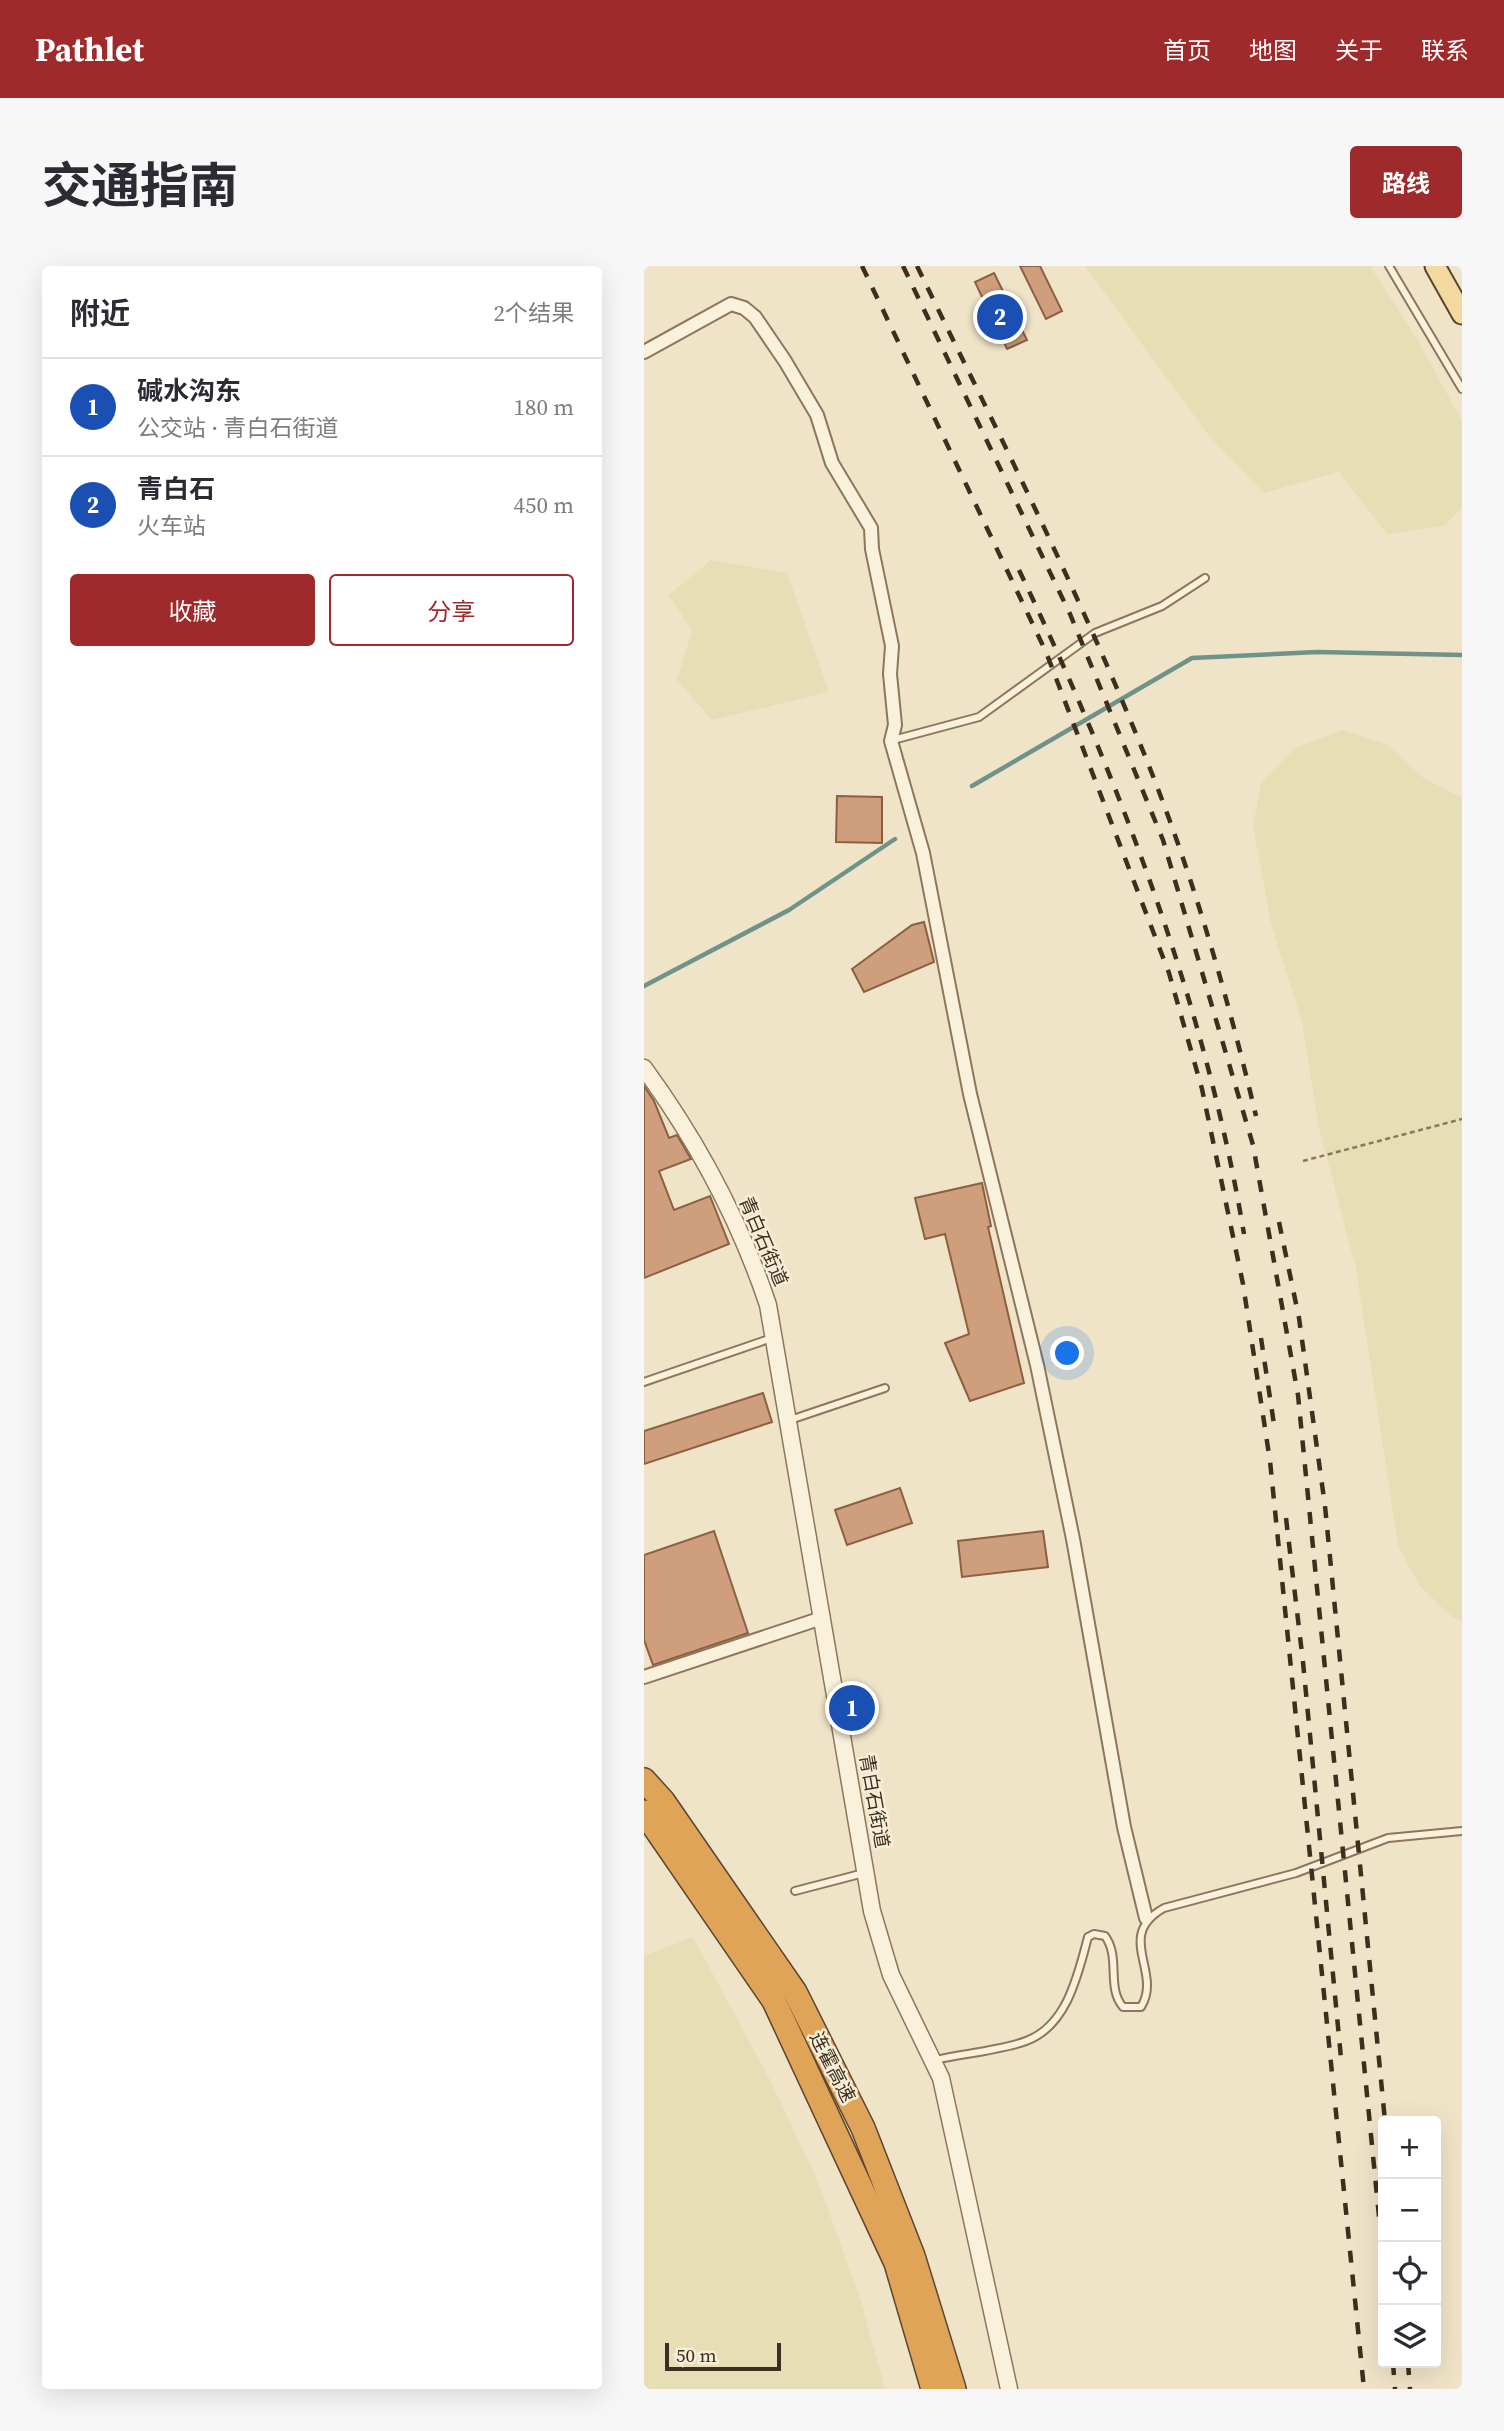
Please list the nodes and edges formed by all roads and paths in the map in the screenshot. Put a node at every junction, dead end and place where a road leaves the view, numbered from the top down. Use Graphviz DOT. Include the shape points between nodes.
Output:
graph roads {
  1 [pos="1389,266"];
  2 [pos="1435,266"];
  3 [pos="1462,314"];
  4 [pos="644,352"];
  5 [pos="1462,390"];
  6 [pos="1205,578"];
  7 [pos="891,741"];
  8 [pos="644,1068"];
  9 [pos="1462,1119"];
  10 [pos="1303,1161"];
  11 [pos="774,1337"];
  12 [pos="644,1382"];
  13 [pos="886,1388"];
  14 [pos="788,1421"];
  15 [pos="822,1618"];
  16 [pos="644,1676"];
  17 [pos="644,1780"];
  18 [pos="644,1812"];
  19 [pos="1462,1831"];
  20 [pos="866,1873"];
  21 [pos="795,1891"];
  22 [pos="1146,1918"];
  23 [pos="933,2061"];
  24 [pos="933,2389"];
  25 [pos="954,2389"];
  26 [pos="1009,2389"];
  1 -- 5 [label="lane"];
  2 -- 3 [label="main road"];
  4 -- 7 [label="street" via="731,304 755,317 785,361 817,415 832,463 871,528 892,646 895,725"];
  6 -- 7 [label="lane" via="1162,606 1095,633 979,717"];
  7 -- 22 [label="street" via="923,853 970,1094 1037,1365 1124,1828"];
  8 -- 11 [label="street, 青白石街道" via="686,1125 749,1249"];
  9 -- 10 [label="path"];
  11 -- 12 [label="lane"];
  11 -- 14 [label="street, 青白石街道"];
  13 -- 14 [label="lane"];
  14 -- 15 [label="street, 青白石街道"];
  15 -- 16 [label="street"];
  15 -- 20 [label="street, 青白石街道"];
  17 -- 25 [label="highway, 连霍高速" via="795,1992 863,2128 913,2256"];
  18 -- 24 [label="highway, 连霍高速" via="774,2001 896,2263"];
  19 -- 22 [label="lane" via="1388,1838 1296,1873 1164,1908"];
  20 -- 21 [label="lane"];
  20 -- 23 [label="street, 青白石街道" via="891,1975"];
  22 -- 23 [label="lane" via="1141,1931 1147,1997 1141,2007 1123,2007 1115,1997 1113,1947 1105,1936 1094,1934 1088,1937 1065,2005 1044,2031 1026,2041"];
  23 -- 26 [label="street, 青白石街道" via="941,2078"];
}
